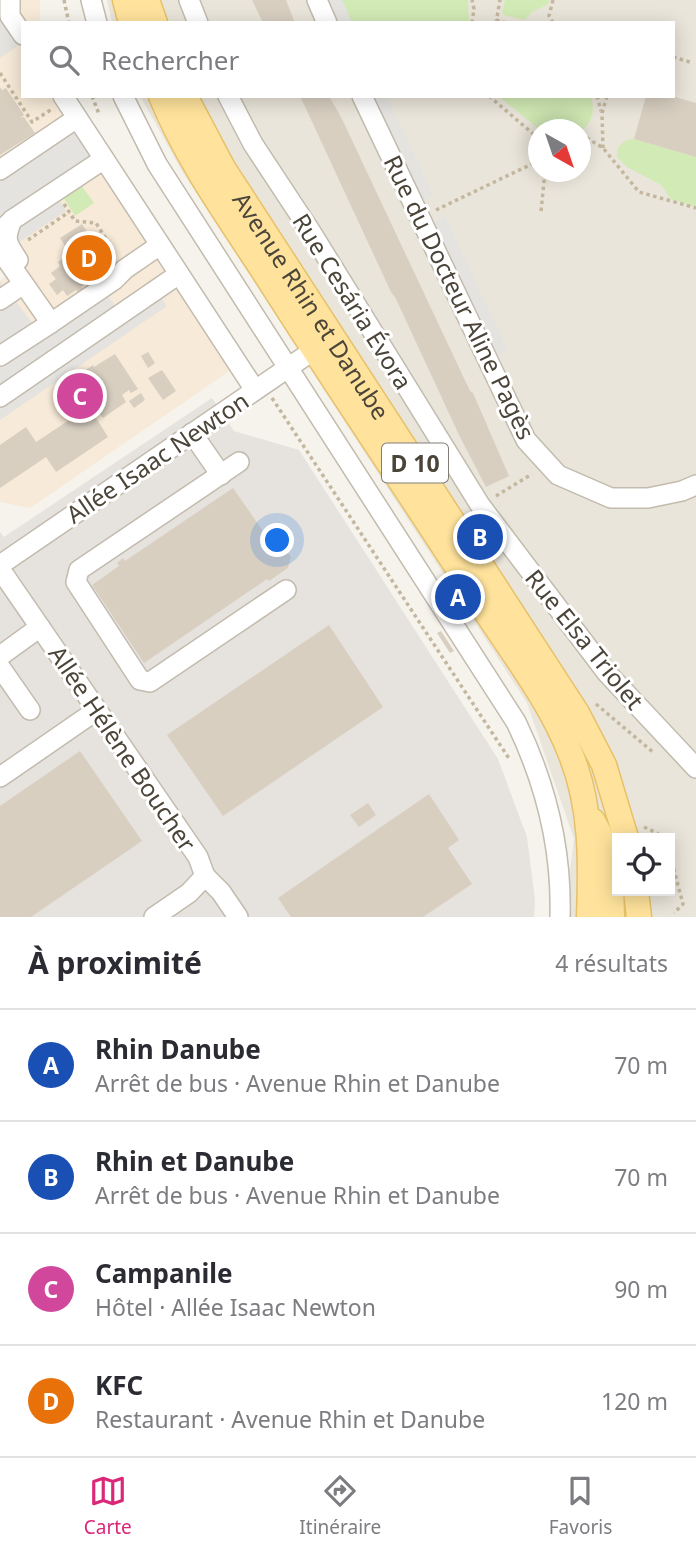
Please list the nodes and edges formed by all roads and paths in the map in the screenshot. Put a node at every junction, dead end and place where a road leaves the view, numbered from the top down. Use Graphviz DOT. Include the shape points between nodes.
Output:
graph roads {
  1 [pos="64,0"];
  2 [pos="90,0"];
  3 [pos="125,0"];
  4 [pos="147,0"];
  5 [pos="189,0"];
  6 [pos="317,0"];
  7 [pos="472,0"];
  8 [pos="500,0"];
  9 [pos="553,0"];
  10 [pos="7,10"];
  11 [pos="69,21"];
  12 [pos="96,21"];
  13 [pos="130,21"];
  14 [pos="154,21"];
  15 [pos="197,21"];
  16 [pos="326,21"];
  17 [pos="472,21"];
  18 [pos="496,21"];
  19 [pos="552,21"];
  20 [pos="21,32"];
  21 [pos="675,58"];
  22 [pos="693,63"];
  23 [pos="0,73"];
  24 [pos="64,98"];
  25 [pos="124,98"];
  26 [pos="162,98"];
  27 [pos="186,98"];
  28 [pos="230,98"];
  29 [pos="363,98"];
  30 [pos="491,98"];
  31 [pos="598,98"];
  32 [pos="606,98"];
  33 [pos="602,113"];
  34 [pos="77,118"];
  35 [pos="528,129"];
  36 [pos="591,140"];
  37 [pos="603,148"];
  38 [pos="104,159"];
  39 [pos="528,166"];
  40 [pos="0,170"];
  41 [pos="544,182"];
  42 [pos="55,191"];
  43 [pos="696,208"];
  44 [pos="541,211"];
  45 [pos="69,212"];
  46 [pos="420,217"];
  47 [pos="6,225"];
  48 [pos="26,241"];
  49 [pos="160,245"];
  50 [pos="0,250"];
  51 [pos="125,269"];
  52 [pos="179,274"];
  53 [pos="22,285"];
  54 [pos="0,300"];
  55 [pos="51,323"];
  56 [pos="314,350"];
  57 [pos="0,356"];
  58 [pos="289,367"];
  59 [pos="255,390"];
  60 [pos="0,397"];
  61 [pos="274,400"];
  62 [pos="192,433"];
  63 [pos="239,462"];
  64 [pos="532,474"];
  65 [pos="220,475"];
  66 [pos="696,485"];
  67 [pos="480,505"];
  68 [pos="0,567"];
  69 [pos="286,590"];
  70 [pos="40,627"];
  71 [pos="0,656"];
  72 [pos="0,667"];
  73 [pos="30,710"];
  74 [pos="97,710"];
  75 [pos="507,752"];
  76 [pos="696,768"];
  77 [pos="0,777"];
  78 [pos="587,808"];
  79 [pos="632,833"];
  80 [pos="657,833"];
  81 [pos="675,875"];
  82 [pos="205,876"];
  83 [pos="648,909"];
  84 [pos="154,917"];
  85 [pos="238,917"];
  86 [pos="560,917"];
  87 [pos="589,917"];
  88 [pos="612,917"];
  1 -- 11 [label="path"];
  2 -- 12 [label="street"];
  3 -- 13 [label="main road"];
  4 -- 14 [label="main road"];
  5 -- 15 [label="street"];
  6 -- 16 [label="street"];
  7 -- 17 [label="path"];
  8 -- 18 [label="path"];
  9 -- 19 [label="path"];
  10 -- 20 [label="street"];
  21 -- 22 [label="path"];
  23 -- 24 [label="path" via="32,122"];
  24 -- 34 [label="street"];
  25 -- 58 [label="street" via="157,164"];
  26 -- 56 [label="main road, Avenue Rhin et Danube / D 10" via="213,195"];
  27 -- 79 [label="main road, Avenue Rhin et Danube / D 10" via="223,168 577,713"];
  28 -- 67 [label="street, Rue Cesária Évora" via="253,144"];
  29 -- 46 [label="street, Rue du Docteur Aline Pagès"];
  30 -- 35 [label="path"];
  31 -- 33 [label="path"];
  32 -- 33 [label="path"];
  33 -- 37 [label="path"];
  34 -- 38 [label="street"];
  34 -- 40 [label="street"];
  36 -- 37 [label="path"];
  37 -- 43 [label="path" via="639,192"];
  38 -- 42 [label="street"];
  38 -- 49 [label="street"];
  39 -- 46 [label="path"];
  41 -- 44 [label="path"];
  42 -- 45 [label="path"];
  42 -- 47 [label="street"];
  45 -- 48 [label="path"];
  45 -- 51 [label="path" via="75,221 96,223"];
  46 -- 66 [label="street, Rue du Docteur Aline Pagès" via="526,440 558,475 611,498 648,498"];
  47 -- 51 [label="street" via="7,244 54,306 66,304"];
  49 -- 51 [label="street"];
  49 -- 52 [label="street"];
  50 -- 53 [label="street"];
  51 -- 55 [label="street"];
  52 -- 59 [label="street"];
  52 -- 60 [label="street"];
  53 -- 54 [label="street"];
  53 -- 55 [label="street"];
  55 -- 57 [label="street"];
  56 -- 58 [label="street, Allée Isaac Newton"];
  56 -- 78 [label="main road, Avenue Rhin et Danube / D 10" via="555,720"];
  58 -- 59 [label="street, Allée Isaac Newton"];
  58 -- 86 [label="street" via="516,722 536,767 552,822"];
  59 -- 62 [label="street, Allée Isaac Newton"];
  61 -- 75 [label="path"];
  62 -- 65 [label="street"];
  62 -- 68 [label="street, Allée Isaac Newton"];
  63 -- 65 [label="street"];
  64 -- 67 [label="path"];
  65 -- 69 [label="street" via="79,570 76,582 140,680 150,682"];
  67 -- 76 [label="street, Rue Elsa Triolet" via="607,673"];
  68 -- 70 [label="street, Allée Hélène Boucher"];
  70 -- 71 [label="street"];
  70 -- 74 [label="street, Allée Hélène Boucher"];
  72 -- 73 [label="street"];
  74 -- 77 [label="street"];
  74 -- 82 [label="street, Allée Hélène Boucher" via="198,857"];
  78 -- 87 [label="main road, D 10"];
  78 -- 88 [label="main road" via="610,854"];
  79 -- 80 [label="path" via="646,827"];
  81 -- 83 [label="path" via="682,904"];
  82 -- 84 [label="street, Allée Hélène Boucher"];
  82 -- 85 [label="street"];
}
